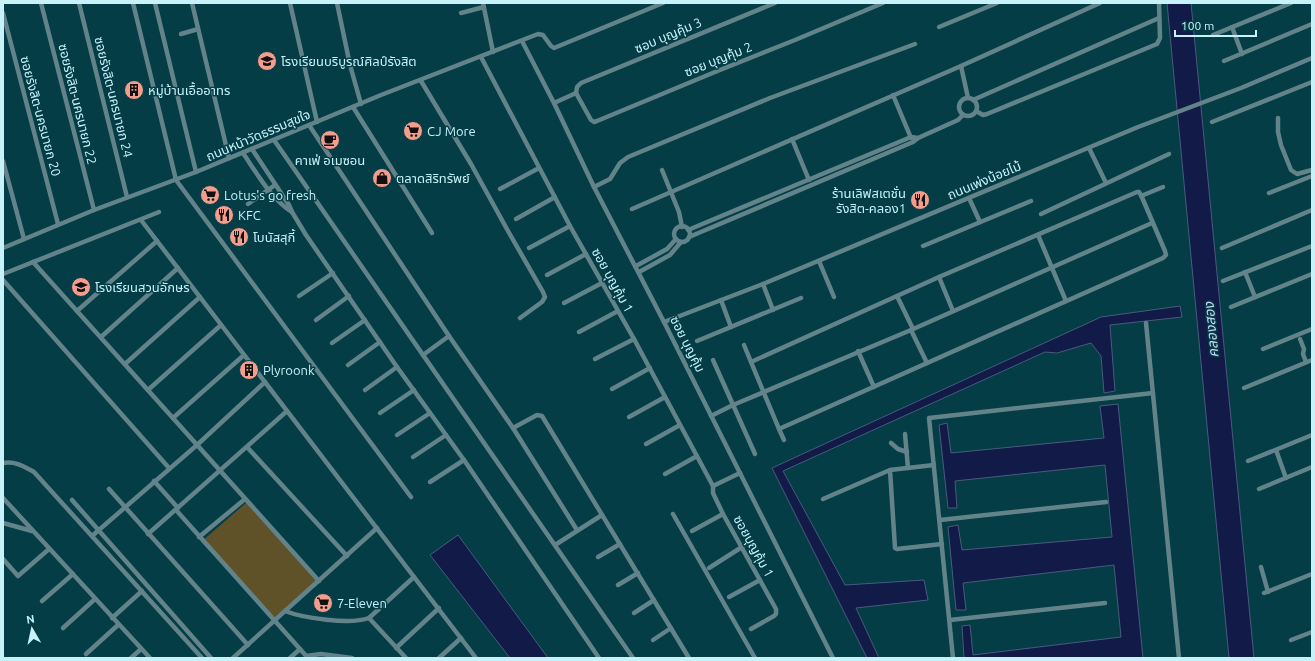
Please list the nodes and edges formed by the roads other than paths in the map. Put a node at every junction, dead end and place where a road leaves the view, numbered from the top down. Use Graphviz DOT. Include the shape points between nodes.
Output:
graph roads {
  1 [pos="41,3"];
  2 [pos="79,3"];
  3 [pos="133,3"];
  4 [pos="155,3"];
  5 [pos="192,3"];
  6 [pos="290,3"];
  7 [pos="337,3"];
  8 [pos="663,3"];
  9 [pos="775,3"];
  10 [pos="883,3"];
  11 [pos="997,3"];
  12 [pos="1100,3"];
  13 [pos="1159,3"];
  14 [pos="1291,3"];
  15 [pos="484,5"];
  16 [pos="3,13"];
  17 [pos="461,13"];
  18 [pos="1159,18"];
  19 [pos="1312,24"];
  20 [pos="939,27"];
  21 [pos="1232,27"];
  22 [pos="198,30"];
  23 [pos="181,34"];
  24 [pos="1212,35"];
  25 [pos="522,41"];
  26 [pos="915,44"];
  27 [pos="493,52"];
  28 [pos="1242,54"];
  29 [pos="481,57"];
  30 [pos="1312,58"];
  31 [pos="1224,61"];
  32 [pos="961,66"];
  33 [pos="422,81"];
  34 [pos="1312,82"];
  35 [pos="576,93"];
  36 [pos="893,95"];
  37 [pos="971,99"];
  38 [pos="554,103"];
  39 [pos="361,104"];
  40 [pos="353,107"];
  41 [pos="976,111"];
  42 [pos="963,115"];
  43 [pos="1278,118"];
  44 [pos="317,122"];
  45 [pos="1212,122"];
  46 [pos="309,125"];
  47 [pos="792,139"];
  48 [pos="912,139"];
  49 [pos="274,140"];
  50 [pos="1090,148"];
  51 [pos="252,149"];
  52 [pos="242,153"];
  53 [pos="1169,154"];
  54 [pos="229,158"];
  55 [pos="3,161"];
  56 [pos="539,168"];
  57 [pos="662,170"];
  58 [pos="1312,170"];
  59 [pos="196,172"];
  60 [pos="1312,176"];
  61 [pos="176,180"];
  62 [pos="809,180"];
  63 [pos="1106,183"];
  64 [pos="275,185"];
  65 [pos="1163,186"];
  66 [pos="594,187"];
  67 [pos="269,189"];
  68 [pos="500,189"];
  69 [pos="671,191"];
  70 [pos="1269,193"];
  71 [pos="1141,196"];
  72 [pos="128,197"];
  73 [pos="555,197"];
  74 [pos="969,198"];
  75 [pos="1031,201"];
  76 [pos="248,204"];
  77 [pos="632,208"];
  78 [pos="94,210"];
  79 [pos="1312,210"];
  80 [pos="159,212"];
  81 [pos="292,212"];
  82 [pos="1040,214"];
  83 [pos="516,219"];
  84 [pos="141,220"];
  85 [pos="980,222"];
  86 [pos="1152,223"];
  87 [pos="58,224"];
  88 [pos="570,226"];
  89 [pos="682,227"];
  90 [pos="688,230"];
  91 [pos="432,233"];
  92 [pos="1038,235"];
  93 [pos="689,237"];
  94 [pos="24,239"];
  95 [pos="676,239"];
  96 [pos="157,241"];
  97 [pos="681,242"];
  98 [pos="923,246"];
  99 [pos="1312,246"];
  100 [pos="3,248"];
  101 [pos="529,248"];
  102 [pos="1222,248"];
  103 [pos="586,254"];
  104 [pos="819,261"];
  105 [pos="33,262"];
  106 [pos="636,266"];
  107 [pos="1052,267"];
  108 [pos="178,268"];
  109 [pos="639,272"];
  110 [pos="1245,272"];
  111 [pos="333,273"];
  112 [pos="3,274"];
  113 [pos="1312,274"];
  114 [pos="547,275"];
  115 [pos="939,277"];
  116 [pos="3,280"];
  117 [pos="1223,281"];
  118 [pos="602,283"];
  119 [pos="763,284"];
  120 [pos="299,296"];
  121 [pos="349,296"];
  122 [pos="897,296"];
  123 [pos="200,297"];
  124 [pos="834,297"];
  125 [pos="1255,297"];
  126 [pos="801,298"];
  127 [pos="721,300"];
  128 [pos="1066,301"];
  129 [pos="564,303"];
  130 [pos="1231,307"];
  131 [pos="773,310"];
  132 [pos="77,311"];
  133 [pos="618,311"];
  134 [pos="953,311"];
  135 [pos="520,318"];
  136 [pos="316,320"];
  137 [pos="365,320"];
  138 [pos="664,322"];
  139 [pos="1146,323"];
  140 [pos="222,325"];
  141 [pos="732,327"];
  142 [pos="912,329"];
  143 [pos="1312,329"];
  144 [pos="579,332"];
  145 [pos="449,336"];
  146 [pos="100,337"];
  147 [pos="634,339"];
  148 [pos="1300,339"];
  149 [pos="697,341"];
  150 [pos="380,342"];
  151 [pos="332,343"];
  152 [pos="744,345"];
  153 [pos="1263,349"];
  154 [pos="858,352"];
  155 [pos="244,355"];
  156 [pos="422,355"];
  157 [pos="596,360"];
  158 [pos="713,360"];
  159 [pos="1312,360"];
  160 [pos="751,362"];
  161 [pos="1306,362"];
  162 [pos="927,363"];
  163 [pos="125,364"];
  164 [pos="348,366"];
  165 [pos="397,367"];
  166 [pos="650,368"];
  167 [pos="265,382"];
  168 [pos="874,387"];
  169 [pos="1244,388"];
  170 [pos="612,389"];
  171 [pos="148,390"];
  172 [pos="365,390"];
  173 [pos="414,390"];
  174 [pos="763,392"];
  175 [pos="1153,393"];
  176 [pos="665,397"];
  177 [pos="733,405"];
  178 [pos="287,411"];
  179 [pos="430,413"];
  180 [pos="380,414"];
  181 [pos="711,416"];
  182 [pos="629,417"];
  183 [pos="173,418"];
  184 [pos="680,426"];
  185 [pos="512,428"];
  186 [pos="779,429"];
  187 [pos="905,434"];
  188 [pos="397,435"];
  189 [pos="446,435"];
  190 [pos="1312,435"];
  191 [pos="784,440"];
  192 [pos="891,443"];
  193 [pos="646,444"];
  194 [pos="196,445"];
  195 [pos="247,447"];
  196 [pos="1276,450"];
  197 [pos="907,452"];
  198 [pos="756,454"];
  199 [pos="697,456"];
  200 [pos="413,458"];
  201 [pos="464,460"];
  202 [pos="1248,461"];
  203 [pos="3,463"];
  204 [pos="934,465"];
  205 [pos="1312,467"];
  206 [pos="169,468"];
  207 [pos="908,468"];
  208 [pos="890,470"];
  209 [pos="220,471"];
  210 [pos="740,473"];
  211 [pos="665,474"];
  212 [pos="1286,478"];
  213 [pos="154,482"];
  214 [pos="430,482"];
  215 [pos="714,486"];
  216 [pos="109,489"];
  217 [pos="1259,489"];
  218 [pos="3,498"];
  219 [pos="411,498"];
  220 [pos="245,499"];
  221 [pos="823,499"];
  222 [pos="72,500"];
  223 [pos="1106,502"];
  224 [pos="125,508"];
  225 [pos="177,509"];
  226 [pos="673,514"];
  227 [pos="724,514"];
  228 [pos="602,515"];
  229 [pos="940,520"];
  230 [pos="3,523"];
  231 [pos="377,528"];
  232 [pos="577,530"];
  233 [pos="98,531"];
  234 [pos="692,531"];
  235 [pos="33,532"];
  236 [pos="148,534"];
  237 [pos="92,536"];
  238 [pos="199,537"];
  239 [pos="620,544"];
  240 [pos="942,544"];
  241 [pos="555,545"];
  242 [pos="742,548"];
  243 [pos="49,549"];
  244 [pos="347,556"];
  245 [pos="598,557"];
  246 [pos="3,559"];
  247 [pos="1261,567"];
  248 [pos="709,568"];
  249 [pos="638,573"];
  250 [pos="73,574"];
  251 [pos="1312,574"];
  252 [pos="414,577"];
  253 [pos="760,580"];
  254 [pos="319,581"];
  255 [pos="618,585"];
  256 [pos="142,591"];
  257 [pos="729,597"];
  258 [pos="95,599"];
  259 [pos="654,600"];
  260 [pos="42,601"];
  261 [pos="1105,603"];
  262 [pos="439,608"];
  263 [pos="285,611"];
  264 [pos="634,613"];
  265 [pos="112,618"];
  266 [pos="369,618"];
  267 [pos="275,620"];
  268 [pos="950,620"];
  269 [pos="118,625"];
  270 [pos="63,628"];
  271 [pos="671,628"];
  272 [pos="751,629"];
  273 [pos="1312,632"];
  274 [pos="461,638"];
  275 [pos="653,640"];
  276 [pos="1291,640"];
  277 [pos="248,645"];
  278 [pos="396,648"];
  279 [pos="141,649"];
  280 [pos="300,649"];
  281 [pos="86,654"];
  282 [pos="307,657"];
  283 [pos="131,658"];
  284 [pos="150,658"];
  285 [pos="202,658"];
  286 [pos="211,658"];
  287 [pos="233,658"];
  288 [pos="290,658"];
  289 [pos="352,658"];
  290 [pos="406,658"];
  291 [pos="439,658"];
  292 [pos="476,658"];
  293 [pos="599,658"];
  294 [pos="633,658"];
  295 [pos="688,658"];
  296 [pos="755,658"];
  297 [pos="833,658"];
  298 [pos="953,658"];
  299 [pos="1179,658"];
  1 -- 78 [label="street, ซอยรังสิต-นครนายก 22"];
  2 -- 72 [label="street, ซอยรังสิต-นครนายก 24"];
  3 -- 61 [label="street"];
  4 -- 59 [label="street"];
  5 -- 22 [label="street"];
  6 -- 44 [label="street"];
  7 -- 39 [label="street"];
  8 -- 25 [label="street, ถนนหน้าวัดธรรมสุขใจ" via="554,48 541,34"];
  9 -- 35 [label="street, ซอบ บุญคุ้ม 3" via="581,83"];
  10 -- 35 [label="street, ซอย บุญคุ้ม 2" via="597,122 591,120"];
  11 -- 20 [label="street"];
  12 -- 32 [label="street"];
  13 -- 18 [label="street"];
  14 -- 21 [label="street"];
  15 -- 17 [label="street"];
  15 -- 27 [label="street"];
  16 -- 87 [label="street, ซอยรังสิต-นครนายก 20"];
  18 -- 37 [label="street"];
  18 -- 41 [label="street" via="1160,38 1157,44 987,114 982,115"];
  19 -- 28 [label="street"];
  21 -- 24 [label="street"];
  21 -- 28 [label="street"];
  22 -- 23 [label="street"];
  22 -- 54 [label="street"];
  25 -- 27 [label="street, ถนนหน้าวัดธรรมสุขใจ"];
  25 -- 38 [label="street, ซอย บุญคุ้ม"];
  26 -- 66 [label="street" via="770,98 628,157 620,163 610,179"];
  27 -- 29 [label="street, ถนนหน้าวัดธรรมสุขใจ"];
  28 -- 31 [label="street"];
  29 -- 33 [label="street, ถนนหน้าวัดธรรมสุขใจ"];
  29 -- 56 [label="street, ซอย บุญคุ้ม 1"];
  30 -- 50 [label="street, ถนนเพ่งน้อยไม้"];
  32 -- 36 [label="street"];
  32 -- 37 [label="street"];
  33 -- 39 [label="street, ถนนหน้าวัดธรรมสุขใจ"];
  33 -- 135 [label="street" via="544,292 542,302"];
  34 -- 45 [label="street"];
  35 -- 38 [label="street"];
  36 -- 47 [label="street"];
  36 -- 48 [label="street"];
  37 -- 41 [label="street" via="976,104"];
  37 -- 42 [label="street" via="963,99 958,105"];
  38 -- 66 [label="street, ซอย บุญคุ้ม"];
  39 -- 40 [label="street, ถนนหน้าวัดธรรมสุขใจ"];
  40 -- 44 [label="street, ถนนหน้าวัดธรรมสุขใจ"];
  40 -- 91 [label="street"];
  41 -- 42 [label="street" via="969,116"];
  42 -- 48 [label="street" via="958,120"];
  43 -- 58 [label="street" via="1278,138 1291,170 1298,174"];
  44 -- 46 [label="street, ถนนหน้าวัดธรรมสุขใจ"];
  46 -- 49 [label="street, ถนนหน้าวัดธรรมสุขใจ"];
  46 -- 145 [label="street"];
  47 -- 62 [label="street"];
  47 -- 69 [label="street"];
  48 -- 62 [label="street"];
  48 -- 93 [label="street"];
  49 -- 51 [label="street, ถนนหน้าวัดธรรมสุขใจ"];
  49 -- 156 [label="street"];
  50 -- 63 [label="street"];
  50 -- 74 [label="street, ถนนเพ่งน้อยไม้"];
  51 -- 52 [label="street, ถนนหน้าวัดธรรมสุขใจ"];
  51 -- 64 [label="street"];
  52 -- 54 [label="street, ถนนหน้าวัดธรรมสุขใจ"];
  52 -- 67 [label="street"];
  53 -- 63 [label="street"];
  54 -- 59 [label="street, ถนนหน้าวัดธรรมสุขใจ"];
  55 -- 94 [label="street"];
  56 -- 68 [label="street"];
  56 -- 73 [label="street, ซอย บุญคุ้ม 1"];
  57 -- 69 [label="street"];
  59 -- 61 [label="street, ถนนหน้าวัดธรรมสุขใจ"];
  60 -- 70 [label="street"];
  61 -- 72 [label="street, ถนนหน้าวัดธรรมสุขใจ"];
  61 -- 219 [label="street"];
  62 -- 90 [label="street"];
  63 -- 82 [label="street"];
  64 -- 67 [label="street"];
  64 -- 81 [label="street"];
  65 -- 71 [label="street"];
  66 -- 106 [label="street, ซอย บุญคุ้ม"];
  67 -- 76 [label="street"];
  67 -- 81 [label="street" via="277,200"];
  69 -- 77 [label="street"];
  69 -- 89 [label="street"];
  71 -- 86 [label="street"];
  71 -- 92 [label="street" via="1137,192"];
  72 -- 78 [label="street, ถนนหน้าวัดธรรมสุขใจ"];
  73 -- 83 [label="street"];
  73 -- 88 [label="street, ซอย บุญคุ้ม 1"];
  74 -- 85 [label="street"];
  74 -- 104 [label="street, ถนนเพ่งน้อยไม้"];
  75 -- 85 [label="street"];
  78 -- 87 [label="street, ถนนหน้าวัดธรรมสุขใจ"];
  79 -- 102 [label="street"];
  80 -- 84 [label="street"];
  81 -- 111 [label="street"];
  84 -- 96 [label="street"];
  84 -- 105 [label="street"];
  85 -- 98 [label="street"];
  86 -- 107 [label="street"];
  86 -- 128 [label="street" via="1165,251 1166,255 1163,258"];
  87 -- 94 [label="street, ถนนหน้าวัดธรรมสุขใจ"];
  88 -- 101 [label="street"];
  88 -- 103 [label="street, ซอย บุญคุ้ม 1"];
  89 -- 90 [label="street"];
  89 -- 95 [label="street" via="674,232"];
  90 -- 93 [label="street"];
  92 -- 107 [label="street"];
  92 -- 115 [label="street"];
  93 -- 97 [label="street" via="685,242"];
  94 -- 100 [label="street, ถนนหน้าวัดธรรมสุขใจ"];
  95 -- 97 [label="street"];
  95 -- 106 [label="street" via="667,249"];
  96 -- 108 [label="street"];
  96 -- 132 [label="street"];
  97 -- 109 [label="street" via="670,255"];
  99 -- 110 [label="street"];
  103 -- 114 [label="street"];
  103 -- 118 [label="street, ซอย บุญคุ้ม 1"];
  104 -- 119 [label="street, ถนนเพ่งน้อยไม้"];
  104 -- 124 [label="street"];
  105 -- 112 [label="street"];
  105 -- 132 [label="street"];
  106 -- 109 [label="street, ซอย บุญคุ้ม"];
  107 -- 128 [label="street"];
  107 -- 134 [label="street"];
  108 -- 123 [label="street"];
  108 -- 146 [label="street"];
  109 -- 138 [label="street, ซอย บุญคุ้ม"];
  110 -- 117 [label="street"];
  110 -- 125 [label="street"];
  111 -- 120 [label="street"];
  111 -- 121 [label="street"];
  113 -- 125 [label="street"];
  115 -- 122 [label="street"];
  115 -- 134 [label="street"];
  116 -- 206 [label="street"];
  118 -- 129 [label="street"];
  118 -- 133 [label="street, ซอย บุญคุ้ม 1"];
  119 -- 127 [label="street, ถนนเพ่งน้อยไม้"];
  119 -- 131 [label="street"];
  121 -- 136 [label="street"];
  121 -- 137 [label="street"];
  122 -- 142 [label="street"];
  122 -- 160 [label="street"];
  123 -- 140 [label="street"];
  123 -- 163 [label="street"];
  125 -- 130 [label="street"];
  126 -- 131 [label="street"];
  127 -- 138 [label="street, ถนนเพ่งน้อยไม้"];
  127 -- 141 [label="street"];
  128 -- 162 [label="street"];
  131 -- 141 [label="street"];
  132 -- 146 [label="street"];
  133 -- 144 [label="street"];
  133 -- 147 [label="street, ซอย บุญคุ้ม 1"];
  134 -- 142 [label="street"];
  137 -- 150 [label="street"];
  137 -- 151 [label="street"];
  138 -- 181 [label="street, ซอย บุญคุ้ม"];
  139 -- 175 [label="street"];
  140 -- 155 [label="street"];
  140 -- 171 [label="street"];
  141 -- 149 [label="street"];
  142 -- 154 [label="street"];
  142 -- 162 [label="street"];
  143 -- 153 [label="street"];
  145 -- 156 [label="street"];
  145 -- 185 [label="street"];
  146 -- 163 [label="street"];
  147 -- 157 [label="street"];
  147 -- 166 [label="street, ซอย บุญคุ้ม 1"];
  148 -- 161 [label="street"];
  150 -- 164 [label="street"];
  150 -- 165 [label="street"];
  152 -- 160 [label="street"];
  154 -- 168 [label="street"];
  154 -- 174 [label="street"];
  155 -- 167 [label="street"];
  155 -- 183 [label="street"];
  156 -- 241 [label="street"];
  158 -- 177 [label="street"];
  159 -- 161 [label="street"];
  160 -- 174 [label="street"];
  161 -- 169 [label="street"];
  162 -- 168 [label="street"];
  163 -- 171 [label="street"];
  165 -- 172 [label="street"];
  165 -- 173 [label="street"];
  166 -- 170 [label="street"];
  166 -- 176 [label="street, ซอย บุญคุ้ม 1"];
  167 -- 178 [label="street"];
  167 -- 194 [label="street"];
  168 -- 186 [label="street"];
  171 -- 183 [label="street"];
  173 -- 179 [label="street"];
  173 -- 180 [label="street"];
  174 -- 177 [label="street"];
  174 -- 186 [label="street"];
  175 -- 204 [label="street" via="931,417 928,420"];
  175 -- 299 [label="street"];
  176 -- 182 [label="street"];
  176 -- 184 [label="street, ซอย บุญคุ้ม 1"];
  177 -- 181 [label="street"];
  177 -- 198 [label="street"];
  178 -- 195 [label="street"];
  178 -- 231 [label="street"];
  179 -- 188 [label="street"];
  179 -- 189 [label="street"];
  181 -- 210 [label="street, ซอย บุญคุ้ม"];
  183 -- 194 [label="street"];
  184 -- 193 [label="street"];
  184 -- 199 [label="street, ซอย บุญคุ้ม 1"];
  185 -- 228 [label="street" via="536,415 542,416"];
  185 -- 232 [label="street"];
  186 -- 191 [label="street"];
  187 -- 197 [label="street"];
  189 -- 200 [label="street"];
  189 -- 201 [label="street"];
  190 -- 196 [label="street"];
  192 -- 197 [label="street"];
  194 -- 206 [label="street"];
  194 -- 209 [label="street"];
  195 -- 209 [label="street"];
  195 -- 244 [label="street"];
  196 -- 202 [label="street"];
  196 -- 212 [label="street"];
  197 -- 207 [label="street"];
  199 -- 211 [label="street"];
  199 -- 215 [label="street, ซอย บุญคุ้ม 1"];
  201 -- 214 [label="street"];
  201 -- 293 [label="street"];
  203 -- 237 [label="street" via="19,464 34,472"];
  204 -- 207 [label="street"];
  204 -- 229 [label="street"];
  205 -- 212 [label="street"];
  206 -- 213 [label="street"];
  207 -- 208 [label="street"];
  208 -- 221 [label="street"];
  208 -- 240 [label="street" via="895,548"];
  209 -- 220 [label="street"];
  209 -- 225 [label="street"];
  210 -- 215 [label="street"];
  210 -- 297 [label="street, ซอย บุญคุ้ม"];
  212 -- 217 [label="street"];
  213 -- 224 [label="street"];
  213 -- 225 [label="street"];
  215 -- 227 [label="street, ซอยบุญคุ้ม 1" via="713,493"];
  216 -- 224 [label="street"];
  218 -- 235 [label="street"];
  220 -- 238 [label="street"];
  220 -- 254 [label="street"];
  222 -- 233 [label="street"];
  223 -- 229 [label="street"];
  224 -- 233 [label="street"];
  224 -- 236 [label="street"];
  225 -- 236 [label="street"];
  225 -- 238 [label="street"];
  226 -- 296 [label="street"];
  227 -- 234 [label="street"];
  227 -- 242 [label="street, ซอยบุญคุ้ม 1"];
  228 -- 232 [label="street"];
  228 -- 239 [label="street"];
  229 -- 240 [label="street"];
  230 -- 235 [label="street"];
  231 -- 244 [label="street"];
  231 -- 252 [label="street"];
  232 -- 241 [label="street"];
  233 -- 237 [label="street"];
  233 -- 286 [label="street"];
  235 -- 243 [label="street"];
  236 -- 277 [label="street"];
  237 -- 256 [label="street"];
  238 -- 267 [label="street"];
  239 -- 245 [label="street"];
  239 -- 249 [label="street"];
  240 -- 268 [label="street"];
  241 -- 294 [label="street"];
  242 -- 248 [label="street"];
  242 -- 253 [label="street, ซอยบุญคุ้ม 1"];
  243 -- 246 [label="street" via="18,576"];
  243 -- 250 [label="street"];
  244 -- 254 [label="street"];
  247 -- 251 [label="street" via="1266,593"];
  249 -- 255 [label="street"];
  249 -- 259 [label="street"];
  250 -- 258 [label="street"];
  250 -- 260 [label="street"];
  252 -- 262 [label="street"];
  252 -- 266 [label="street"];
  253 -- 257 [label="street"];
  253 -- 272 [label="street, ซอยบุญคุ้ม 1" via="776,608 776,614"];
  254 -- 263 [label="street"];
  256 -- 265 [label="street"];
  256 -- 285 [label="street"];
  258 -- 265 [label="street"];
  258 -- 270 [label="street"];
  259 -- 264 [label="street"];
  259 -- 271 [label="street"];
  261 -- 268 [label="street"];
  262 -- 274 [label="street"];
  262 -- 278 [label="street"];
  263 -- 266 [label="street" via="304,617 359,621"];
  263 -- 267 [label="street"];
  265 -- 269 [label="street"];
  266 -- 278 [label="street"];
  267 -- 277 [label="street"];
  267 -- 280 [label="street"];
  268 -- 298 [label="street"];
  269 -- 279 [label="street"];
  269 -- 281 [label="street"];
  271 -- 275 [label="street"];
  271 -- 295 [label="street"];
  273 -- 276 [label="street"];
  274 -- 291 [label="street"];
  274 -- 292 [label="street"];
  277 -- 287 [label="street"];
  278 -- 290 [label="street"];
  279 -- 283 [label="street"];
  279 -- 284 [label="street"];
  280 -- 282 [label="street"];
  280 -- 288 [label="street"];
  282 -- 289 [label="street" via="321,654"];
}
